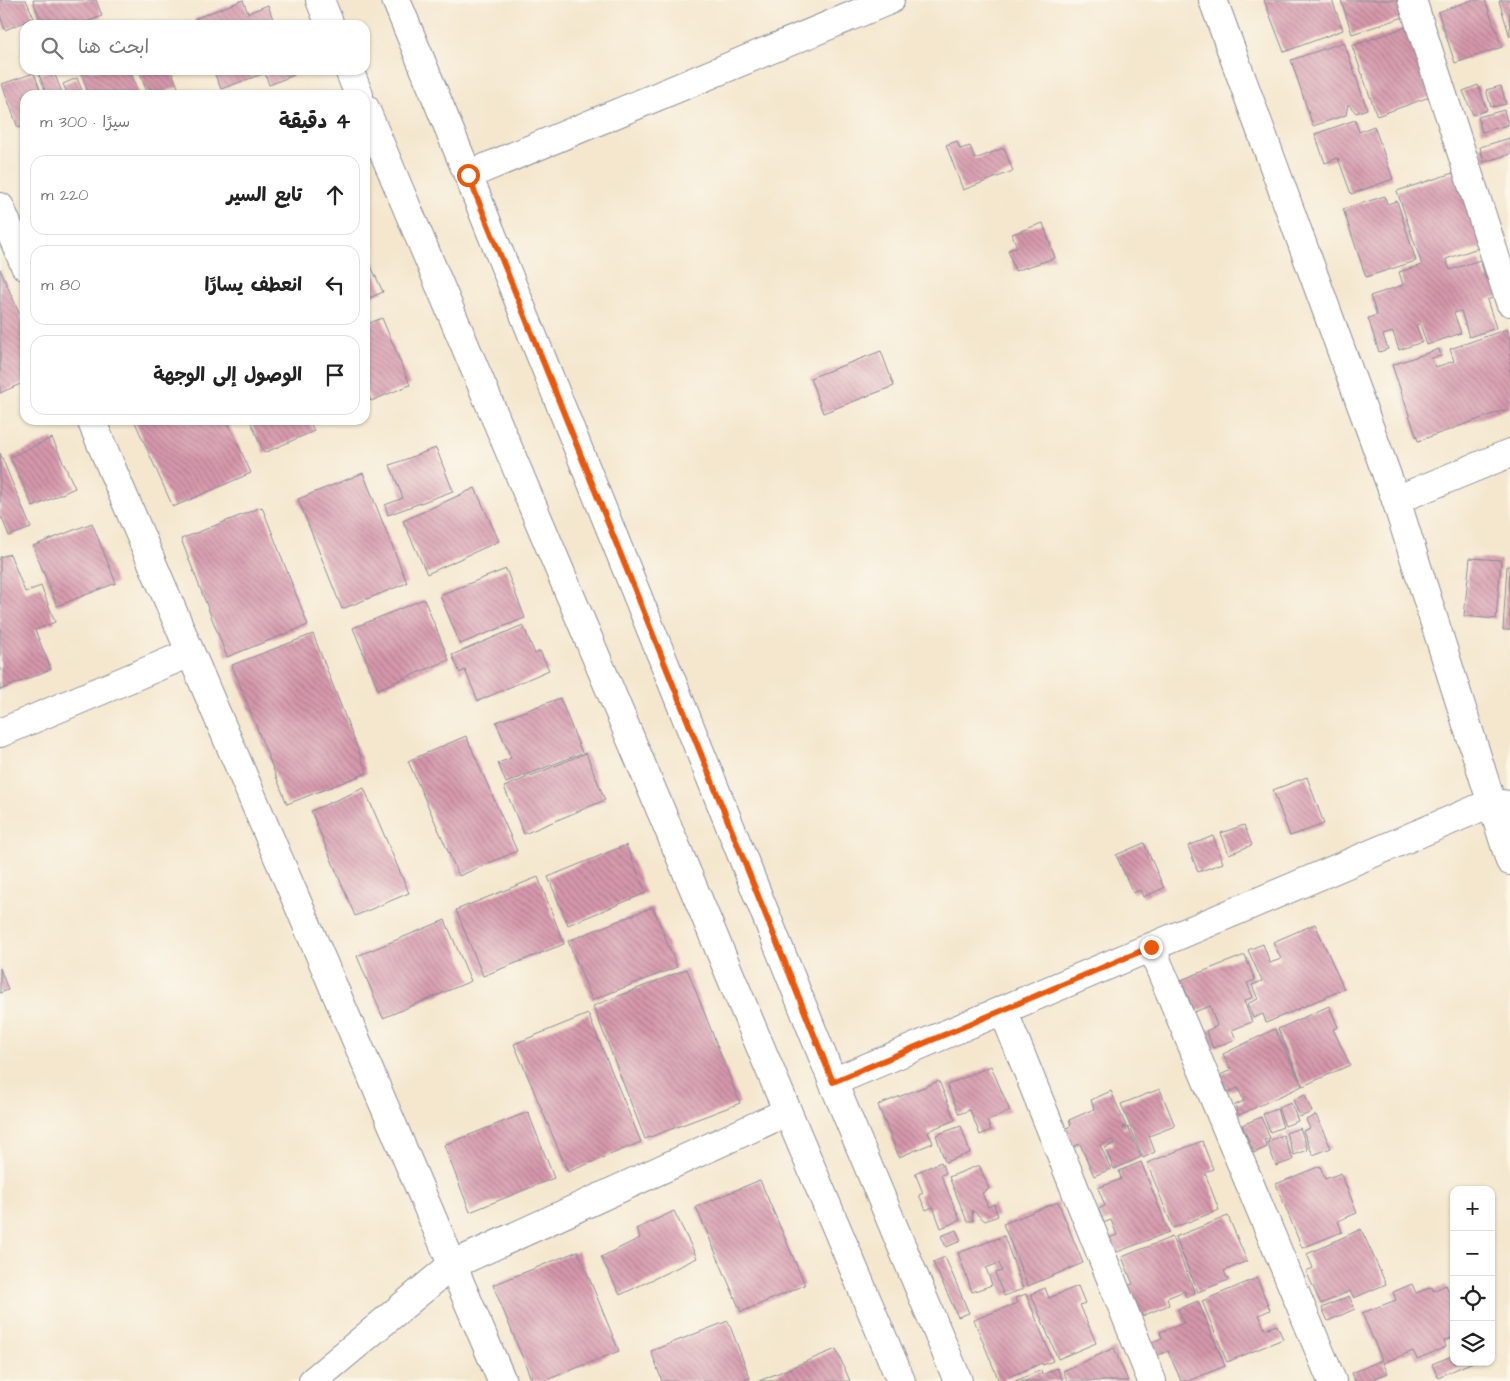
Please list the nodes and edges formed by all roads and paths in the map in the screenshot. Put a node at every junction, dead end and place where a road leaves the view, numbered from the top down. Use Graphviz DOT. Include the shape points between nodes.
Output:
graph roads {
  1 [pos="320,0"];
  2 [pos="396,0"];
  3 [pos="890,0"];
  4 [pos="1213,0"];
  5 [pos="1412,0"];
  6 [pos="328,20"];
  7 [pos="351,75"];
  8 [pos="357,90"];
  9 [pos="370,120"];
  10 [pos="468,175"];
  11 [pos="2,220"];
  12 [pos="20,256"];
  13 [pos="1510,302"];
  14 [pos="93,425"];
  15 [pos="1510,454"];
  16 [pos="1396,500"];
  17 [pos="190,653"];
  18 [pos="0,733"];
  19 [pos="1500,804"];
  20 [pos="1510,861"];
  21 [pos="1151,947"];
  22 [pos="1003,1010"];
  23 [pos="833,1082"];
  24 [pos="787,1112"];
  25 [pos="452,1265"];
  26 [pos="313,1381"];
  27 [pos="502,1381"];
  28 [pos="902,1381"];
  29 [pos="958,1381"];
  30 [pos="1152,1381"];
  31 [pos="1332,1381"];
  1 -- 6 [label="street"];
  2 -- 10 [label="street"];
  3 -- 10 [label="street"];
  4 -- 16 [label="street"];
  5 -- 13 [label="street"];
  7 -- 8 [label="street"];
  9 -- 24 [label="street"];
  10 -- 23 [label="street"];
  11 -- 12 [label="street"];
  14 -- 17 [label="street"];
  15 -- 16 [label="street"];
  16 -- 19 [label="street"];
  17 -- 18 [label="street"];
  17 -- 25 [label="street"];
  19 -- 20 [label="street"];
  19 -- 21 [label="street"];
  21 -- 22 [label="street"];
  21 -- 31 [label="street"];
  22 -- 23 [label="street"];
  22 -- 30 [label="street"];
  23 -- 29 [label="street"];
  24 -- 25 [label="street"];
  24 -- 28 [label="street"];
  25 -- 26 [label="street"];
  25 -- 27 [label="street"];
}
